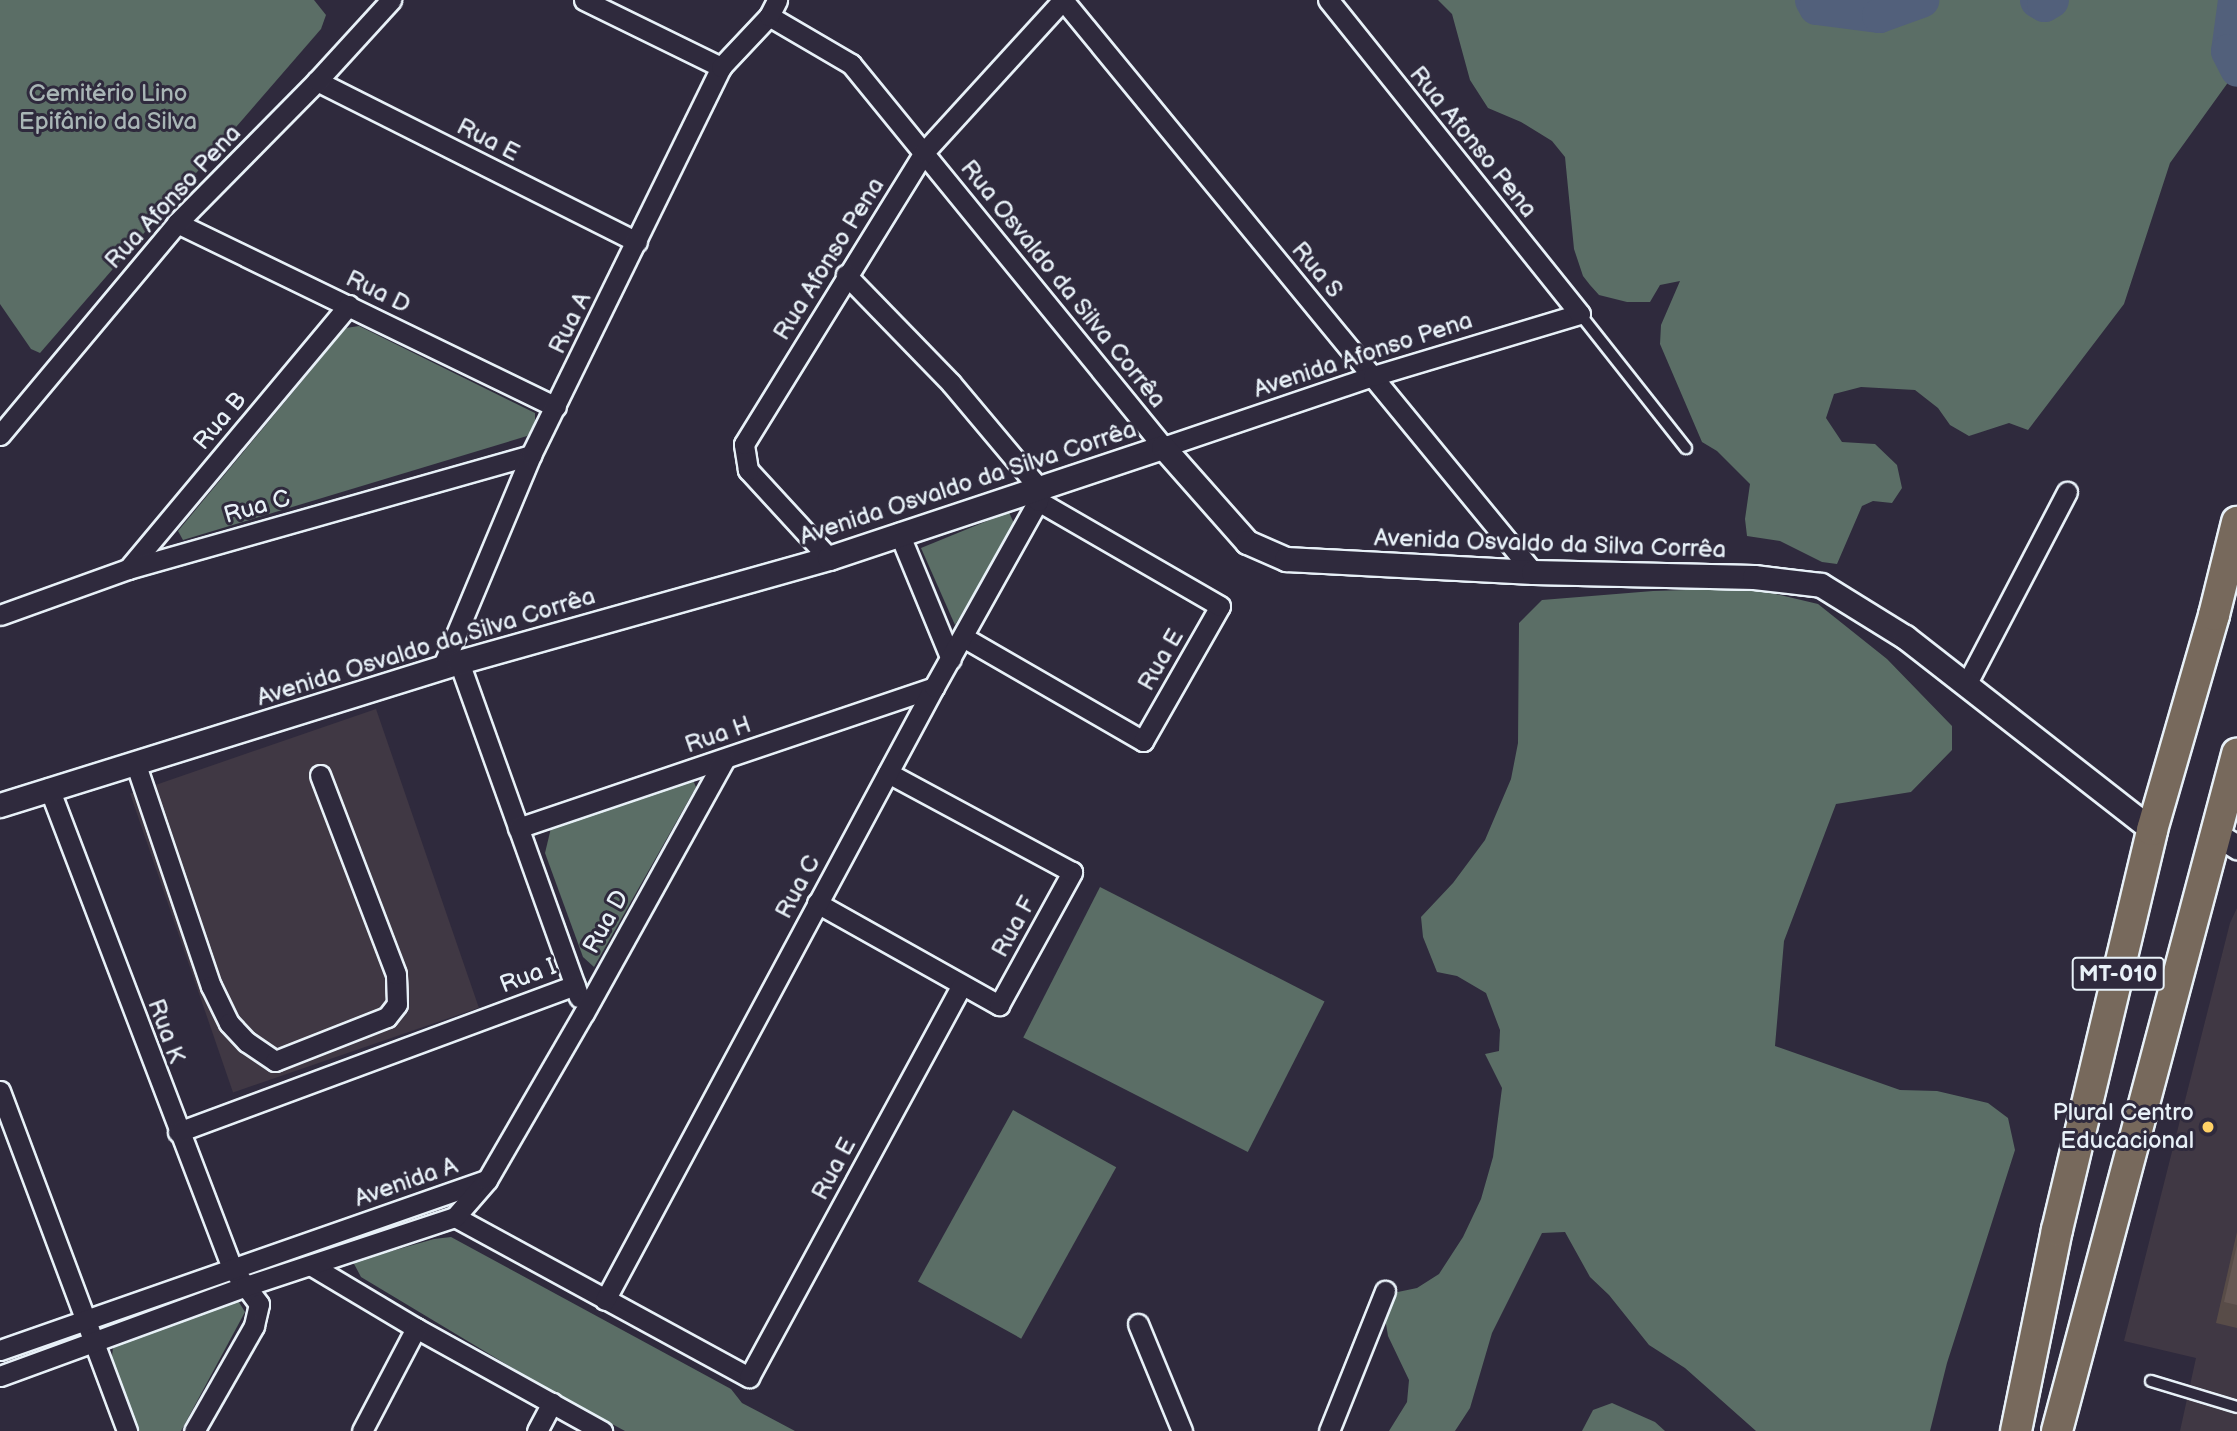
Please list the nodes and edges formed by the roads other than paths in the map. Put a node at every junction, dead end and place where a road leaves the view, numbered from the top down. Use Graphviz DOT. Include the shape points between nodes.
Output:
graph roads {
  1 [pos="391,0"];
  2 [pos="584,0"];
  3 [pos="1063,0"];
  4 [pos="1328,0"];
  5 [pos="773,8"];
  6 [pos="721,67"];
  7 [pos="317,81"];
  8 [pos="925,151"];
  9 [pos="177,223"];
  10 [pos="637,242"];
  11 [pos="846,275"];
  12 [pos="349,305"];
  13 [pos="1580,314"];
  14 [pos="1373,376"];
  15 [pos="556,407"];
  16 [pos="0,435"];
  17 [pos="1163,447"];
  18 [pos="1686,448"];
  19 [pos="531,455"];
  20 [pos="2067,492"];
  21 [pos="1039,494"];
  22 [pos="2237,522"];
  23 [pos="899,533"];
  24 [pos="829,558"];
  25 [pos="128,569"];
  26 [pos="1532,572"];
  27 [pos="0,615"];
  28 [pos="963,637"];
  29 [pos="951,659"];
  30 [pos="451,665"];
  31 [pos="1966,685"];
  32 [pos="934,687"];
  33 [pos="2237,754"];
  34 [pos="724,760"];
  35 [pos="135,762"];
  36 [pos="888,773"];
  37 [pos="320,775"];
  38 [pos="49,788"];
  39 [pos="0,805"];
  40 [pos="518,828"];
  41 [pos="2152,830"];
  42 [pos="2227,841"];
  43 [pos="817,902"];
  44 [pos="575,985"];
  45 [pos="962,985"];
  46 [pos="584,1013"];
  47 [pos="0,1091"];
  48 [pos="178,1132"];
  49 [pos="487,1180"];
  50 [pos="455,1217"];
  51 [pos="2057,1230"];
  52 [pos="312,1266"];
  53 [pos="232,1268"];
  54 [pos="246,1286"];
  55 [pos="1385,1291"];
  56 [pos="605,1300"];
  57 [pos="2087,1316"];
  58 [pos="84,1319"];
  59 [pos="1138,1324"];
  60 [pos="416,1328"];
  61 [pos="94,1344"];
  62 [pos="0,1350"];
  63 [pos="0,1376"];
  64 [pos="2151,1381"];
  65 [pos="552,1403"];
  66 [pos="2237,1407"];
  67 [pos="127,1431"];
  68 [pos="194,1431"];
  69 [pos="362,1431"];
  70 [pos="537,1431"];
  71 [pos="602,1431"];
  72 [pos="1182,1431"];
  73 [pos="1329,1431"];
  74 [pos="1997,1431"];
  75 [pos="2016,1431"];
  76 [pos="2057,1431"];
  77 [pos="2078,1431"];
  1 -- 7 [label="street, Rua Afonso Pena"];
  2 -- 6 [label="street"];
  3 -- 8 [label="street, Rua Afonso Pena"];
  3 -- 14 [label="street, Rua S"];
  4 -- 13 [label="street, Rua Afonso Pena"];
  5 -- 6 [label="street, Rua A"];
  5 -- 8 [label="street, Rua A" via="852,64"];
  6 -- 10 [label="street, Rua A"];
  7 -- 9 [label="street, Rua Afonso Pena"];
  7 -- 10 [label="street, Rua E"];
  8 -- 11 [label="street, Rua Afonso Pena"];
  8 -- 17 [label="street, Rua Osvaldo da Silva Corrêa"];
  9 -- 12 [label="street, Rua D"];
  9 -- 16 [label="street, Rua Afonso Pena"];
  10 -- 15 [label="street, Rua A"];
  11 -- 21 [label="street" via="951,383"];
  11 -- 24 [label="street, Rua Afonso Pena" via="744,444 748,470"];
  12 -- 15 [label="street, Rua D"];
  12 -- 25 [label="street, Rua B"];
  13 -- 14 [label="street, Avenida Afonso Pena"];
  13 -- 18 [label="lane"];
  14 -- 17 [label="street, Avenida Afonso Pena"];
  14 -- 26 [label="street, Rua S"];
  15 -- 19 [label="street, Rua A"];
  17 -- 21 [label="street, Avenida Osvaldo da Silva Corrêa"];
  17 -- 26 [label="street, Avenida Osvaldo da Silva Corrêa" via="1247,542 1286,559"];
  19 -- 25 [label="street, Rua C"];
  19 -- 30 [label="street, Rua A"];
  20 -- 31 [label="street"];
  21 -- 23 [label="street, Avenida Osvaldo da Silva Corrêa"];
  21 -- 28 [label="street, Rua C"];
  21 -- 28 [label="street, Rua E" via="1220,606 1143,741"];
  22 -- 41 [label="main road, MT-010"];
  23 -- 24 [label="street, Avenida Osvaldo da Silva Corrêa"];
  23 -- 29 [label="street"];
  24 -- 30 [label="street, Avenida Osvaldo da Silva Corrêa"];
  25 -- 27 [label="street, Rua C"];
  26 -- 31 [label="street, Avenida Osvaldo da Silva Corrêa" via="1754,577 1821,585 1905,637"];
  28 -- 29 [label="street, Rua C"];
  29 -- 32 [label="street, Rua C"];
  30 -- 35 [label="street, Avenida Osvaldo da Silva Corrêa"];
  30 -- 40 [label="street, Rua I"];
  31 -- 41 [label="street, Avenida Osvaldo da Silva Corrêa"];
  32 -- 34 [label="street, Rua H"];
  32 -- 36 [label="street, Rua C"];
  33 -- 42 [label="main road, MT-010"];
  34 -- 40 [label="street, Rua H"];
  34 -- 46 [label="street, Rua D"];
  35 -- 37 [label="street" via="211,986 229,1023 275,1061 387,1017 397,1004 396,974"];
  35 -- 38 [label="street, Avenida Osvaldo da Silva Corrêa"];
  36 -- 43 [label="street, Rua C"];
  36 -- 45 [label="street, Rua F" via="1072,872 999,1005"];
  38 -- 39 [label="street, Avenida Osvaldo da Silva Corrêa"];
  38 -- 48 [label="street, Rua K"];
  40 -- 44 [label="street, Rua I"];
  41 -- 51 [label="main road, MT-010"];
  42 -- 57 [label="main road, MT-010"];
  43 -- 45 [label="street, Rua F"];
  43 -- 56 [label="street, Rua C"];
  44 -- 46 [label="street"];
  44 -- 48 [label="street, Rua I"];
  45 -- 56 [label="street, Rua E" via="749,1377"];
  46 -- 49 [label="street, Rua D"];
  47 -- 58 [label="street"];
  48 -- 53 [label="street, Rua K"];
  49 -- 50 [label="street, Avenida A"];
  49 -- 53 [label="street, Avenida A"];
  50 -- 52 [label="street, Avenida A"];
  50 -- 56 [label="street"];
  51 -- 74 [label="main road"];
  51 -- 75 [label="main road, MT-010"];
  52 -- 54 [label="street, Avenida A"];
  52 -- 60 [label="street"];
  53 -- 54 [label="street, Rua K"];
  53 -- 58 [label="street, Avenida A"];
  54 -- 61 [label="street, Avenida A"];
  54 -- 68 [label="street, Rua K" via="259,1304 254,1325"];
  55 -- 73 [label="street"];
  57 -- 76 [label="main road, MT-010"];
  57 -- 77 [label="main road"];
  58 -- 61 [label="street"];
  58 -- 62 [label="street, Avenida A"];
  59 -- 72 [label="street"];
  60 -- 65 [label="street"];
  60 -- 69 [label="street"];
  61 -- 63 [label="street, Avenida A"];
  61 -- 67 [label="street"];
  64 -- 66 [label="lane"];
  65 -- 70 [label="street"];
  65 -- 71 [label="street"];
}
